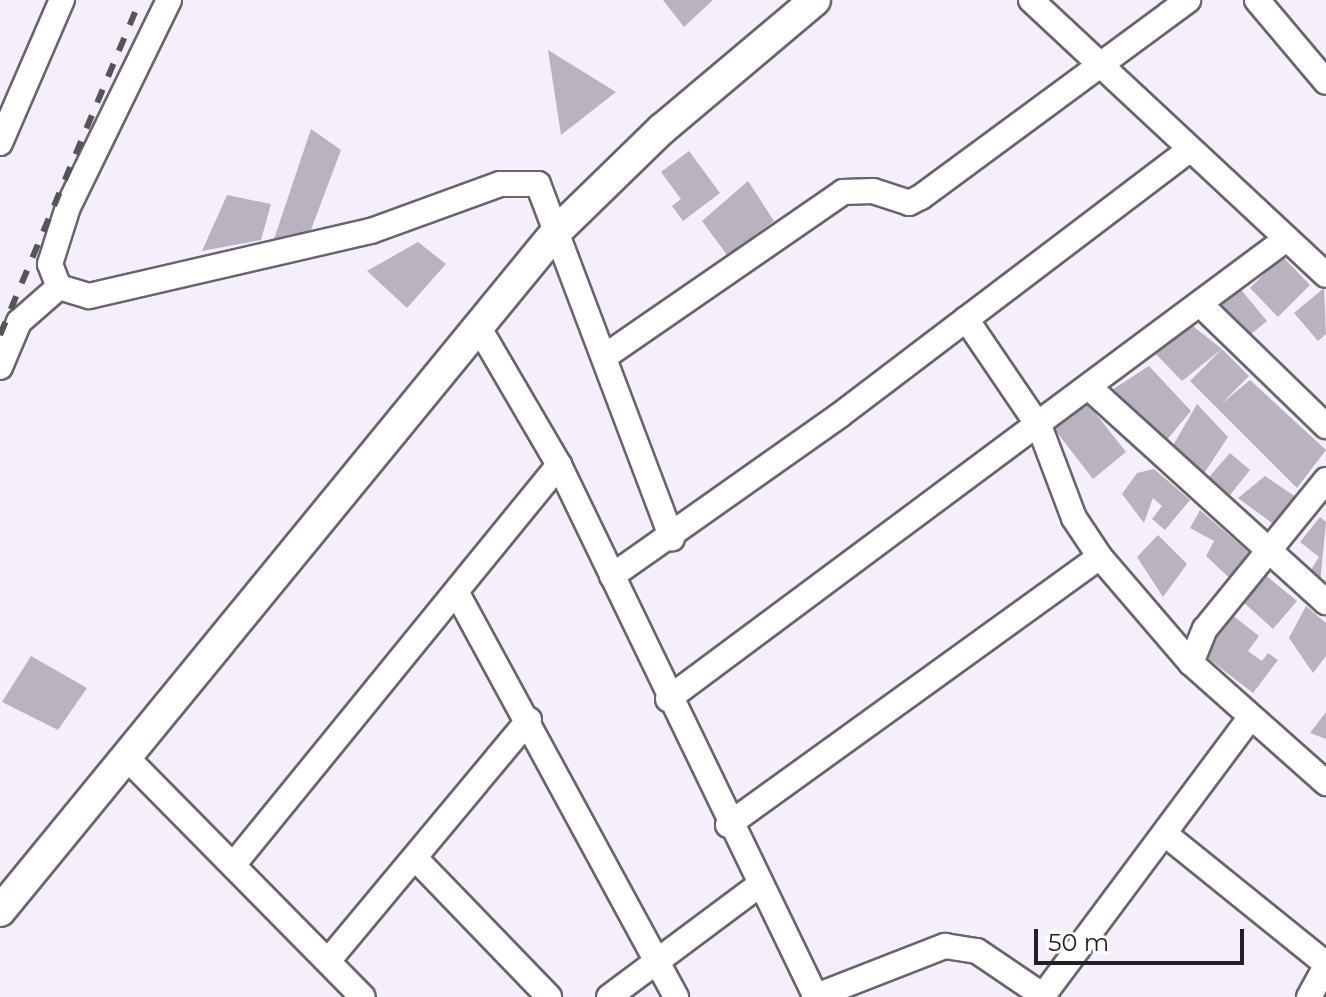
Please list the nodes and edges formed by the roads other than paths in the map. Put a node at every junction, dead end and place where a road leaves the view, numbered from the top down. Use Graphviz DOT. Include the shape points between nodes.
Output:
graph roads {
  1 [pos="62,0"];
  2 [pos="169,0"];
  3 [pos="815,0"];
  4 [pos="1031,0"];
  5 [pos="1188,0"];
  6 [pos="1257,0"];
  7 [pos="1099,67"];
  8 [pos="1326,82"];
  9 [pos="3,128"];
  10 [pos="1189,150"];
  11 [pos="556,232"];
  12 [pos="1286,239"];
  13 [pos="1326,275"];
  14 [pos="59,287"];
  15 [pos="1201,305"];
  16 [pos="966,319"];
  17 [pos="479,328"];
  18 [pos="604,357"];
  19 [pos="0,367"];
  20 [pos="1092,390"];
  21 [pos="1326,426"];
  22 [pos="1040,428"];
  23 [pos="559,465"];
  24 [pos="1326,480"];
  25 [pos="672,538"];
  26 [pos="1271,553"];
  27 [pos="1100,557"];
  28 [pos="612,576"];
  29 [pos="459,597"];
  30 [pos="1326,602"];
  31 [pos="1191,663"];
  32 [pos="668,699"];
  33 [pos="1250,718"];
  34 [pos="529,720"];
  35 [pos="126,757"];
  36 [pos="1326,783"];
  37 [pos="728,825"];
  38 [pos="1165,834"];
  39 [pos="415,858"];
  40 [pos="234,864"];
  41 [pos="758,886"];
  42 [pos="0,911"];
  43 [pos="328,961"];
  44 [pos="653,962"];
  45 [pos="1326,965"];
  46 [pos="1042,996"];
  47 [pos="363,997"];
  48 [pos="549,997"];
  49 [pos="609,997"];
  50 [pos="676,997"];
  51 [pos="815,997"];
  52 [pos="1309,997"];
  1 -- 9 [label="street"];
  2 -- 14 [label="street" via="68,207 50,264"];
  3 -- 11 [label="street" via="662,129"];
  4 -- 7 [label="street"];
  5 -- 7 [label="street"];
  6 -- 8 [label="street"];
  7 -- 10 [label="street"];
  7 -- 18 [label="street" via="921,197 909,203 873,191 843,192"];
  10 -- 12 [label="street"];
  10 -- 16 [label="street"];
  11 -- 14 [label="street" via="548,197 525,180 371,231 89,296"];
  11 -- 17 [label="street"];
  11 -- 18 [label="street"];
  12 -- 13 [label="street"];
  12 -- 15 [label="street"];
  14 -- 19 [label="street" via="19,322"];
  15 -- 20 [label="street"];
  15 -- 21 [label="street"];
  16 -- 22 [label="street"];
  16 -- 25 [label="street"];
  17 -- 23 [label="street"];
  17 -- 35 [label="street"];
  18 -- 25 [label="street"];
  20 -- 22 [label="street"];
  20 -- 26 [label="street"];
  22 -- 27 [label="street" via="1074,518"];
  22 -- 32 [label="street"];
  23 -- 28 [label="street"];
  23 -- 29 [label="street"];
  24 -- 26 [label="street"];
  25 -- 28 [label="street"];
  26 -- 30 [label="street"];
  26 -- 31 [label="street" via="1205,629"];
  27 -- 31 [label="street"];
  27 -- 37 [label="street"];
  28 -- 32 [label="street"];
  29 -- 34 [label="street"];
  29 -- 40 [label="street"];
  31 -- 33 [label="street"];
  32 -- 37 [label="street"];
  33 -- 36 [label="street"];
  33 -- 38 [label="street"];
  34 -- 39 [label="street"];
  34 -- 44 [label="street"];
  35 -- 40 [label="street"];
  35 -- 42 [label="street"];
  37 -- 41 [label="street"];
  38 -- 45 [label="street"];
  38 -- 46 [label="street"];
  39 -- 43 [label="street"];
  39 -- 48 [label="street"];
  40 -- 43 [label="street"];
  41 -- 44 [label="street"];
  41 -- 51 [label="street"];
  43 -- 47 [label="street"];
  44 -- 49 [label="street"];
  44 -- 50 [label="street"];
  45 -- 52 [label="street"];
  46 -- 51 [label="street" via="977,951 945,946"];
}
